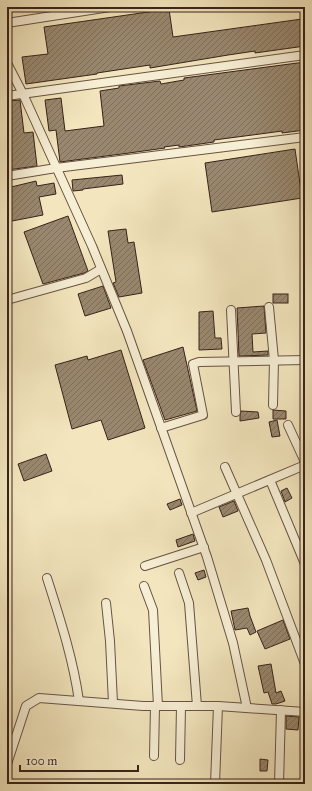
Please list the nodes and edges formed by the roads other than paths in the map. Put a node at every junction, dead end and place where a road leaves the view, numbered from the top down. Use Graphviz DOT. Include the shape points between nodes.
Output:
graph roads {
  1 [pos="110,7"];
  2 [pos="7,22"];
  3 [pos="305,55"];
  4 [pos="7,63"];
  5 [pos="23,94"];
  6 [pos="7,96"];
  7 [pos="305,137"];
  8 [pos="56,168"];
  9 [pos="7,176"];
  10 [pos="102,269"];
  11 [pos="305,294"];
  12 [pos="7,300"];
  13 [pos="305,301"];
  14 [pos="269,307"];
  15 [pos="231,310"];
  16 [pos="274,360"];
  17 [pos="305,360"];
  18 [pos="233,361"];
  19 [pos="273,405"];
  20 [pos="236,412"];
  21 [pos="288,425"];
  22 [pos="161,428"];
  23 [pos="305,462"];
  24 [pos="305,465"];
  25 [pos="225,467"];
  26 [pos="270,480"];
  27 [pos="237,494"];
  28 [pos="191,513"];
  29 [pos="204,547"];
  30 [pos="305,564"];
  31 [pos="145,566"];
  32 [pos="179,573"];
  33 [pos="47,578"];
  34 [pos="144,586"];
  35 [pos="106,603"];
  36 [pos="305,664"];
  37 [pos="79,701"];
  38 [pos="114,703"];
  39 [pos="157,706"];
  40 [pos="181,706"];
  41 [pos="198,706"];
  42 [pos="218,706"];
  43 [pos="247,708"];
  44 [pos="281,710"];
  45 [pos="305,712"];
  46 [pos="154,756"];
  47 [pos="180,760"];
  48 [pos="7,764"];
  49 [pos="215,784"];
  50 [pos="279,784"];
  1 -- 2 [label="street"];
  3 -- 5 [label="street"];
  4 -- 5 [label="street"];
  5 -- 6 [label="street"];
  5 -- 8 [label="street"];
  7 -- 8 [label="street"];
  8 -- 9 [label="street"];
  8 -- 10 [label="street"];
  10 -- 12 [label="street" via="86,278"];
  10 -- 22 [label="street"];
  11 -- 13 [label="street"];
  14 -- 16 [label="street"];
  15 -- 18 [label="street"];
  16 -- 17 [label="street"];
  16 -- 18 [label="street"];
  16 -- 19 [label="street"];
  18 -- 20 [label="street"];
  18 -- 22 [label="street" via="193,364 202,415"];
  21 -- 23 [label="street"];
  22 -- 28 [label="street"];
  24 -- 26 [label="street"];
  25 -- 27 [label="street"];
  26 -- 27 [label="street"];
  26 -- 30 [label="street"];
  27 -- 28 [label="street"];
  27 -- 36 [label="street" via="266,560"];
  28 -- 29 [label="street"];
  29 -- 31 [label="street"];
  29 -- 43 [label="street" via="233,643"];
  32 -- 41 [label="street" via="189,603"];
  33 -- 37 [label="street" via="67,641"];
  34 -- 39 [label="street" via="153,610"];
  35 -- 38 [label="street"];
  37 -- 38 [label="street"];
  37 -- 48 [label="street" via="39,698 26,706"];
  38 -- 39 [label="street"];
  39 -- 40 [label="street"];
  39 -- 46 [label="street"];
  40 -- 41 [label="street"];
  40 -- 47 [label="street"];
  41 -- 42 [label="street"];
  42 -- 43 [label="street"];
  42 -- 49 [label="street"];
  43 -- 44 [label="street"];
  44 -- 45 [label="street"];
  44 -- 50 [label="street"];
}
